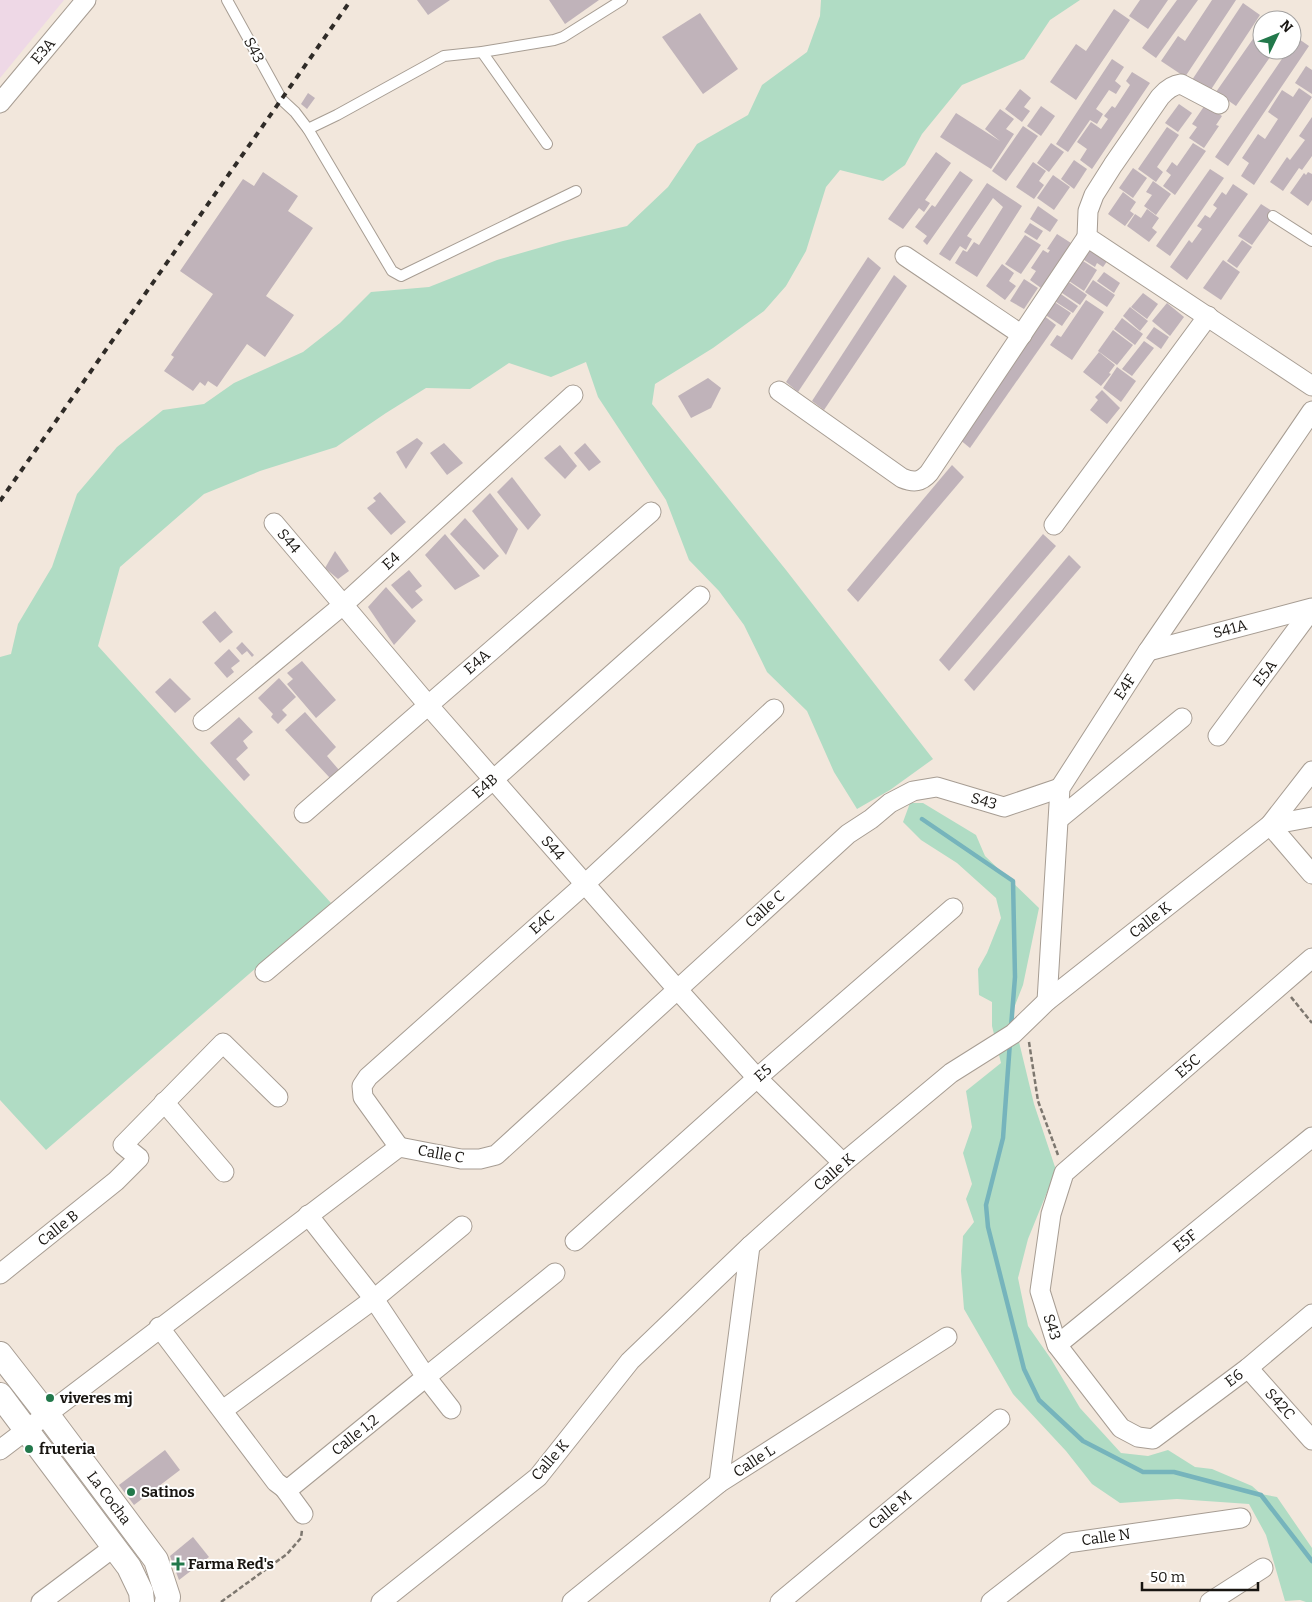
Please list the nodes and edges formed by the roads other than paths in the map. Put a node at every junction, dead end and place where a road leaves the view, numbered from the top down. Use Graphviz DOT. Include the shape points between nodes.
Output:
graph roads {
  1 [pos="86,0"];
  2 [pos="227,0"];
  3 [pos="622,0"];
  4 [pos="482,52"];
  5 [pos="0,103"];
  6 [pos="1219,104"];
  7 [pos="308,129"];
  8 [pos="547,144"];
  9 [pos="576,192"];
  10 [pos="1273,216"];
  11 [pos="1087,237"];
  12 [pos="1312,241"];
  13 [pos="905,256"];
  14 [pos="1208,316"];
  15 [pos="1022,335"];
  16 [pos="1312,386"];
  17 [pos="780,391"];
  18 [pos="573,395"];
  19 [pos="1312,410"];
  20 [pos="650,512"];
  21 [pos="274,523"];
  22 [pos="1054,525"];
  23 [pos="700,596"];
  24 [pos="343,605"];
  25 [pos="1312,609"];
  26 [pos="1148,651"];
  27 [pos="428,705"];
  28 [pos="774,709"];
  29 [pos="1182,718"];
  30 [pos="203,721"];
  31 [pos="1218,736"];
  32 [pos="1312,771"];
  33 [pos="493,780"];
  34 [pos="937,787"];
  35 [pos="1060,788"];
  36 [pos="304,813"];
  37 [pos="1312,817"];
  38 [pos="1059,819"];
  39 [pos="1270,825"];
  40 [pos="1312,874"];
  41 [pos="584,884"];
  42 [pos="952,908"];
  43 [pos="1312,958"];
  44 [pos="265,972"];
  45 [pos="677,989"];
  46 [pos="1047,1001"];
  47 [pos="757,1078"];
  48 [pos="278,1097"];
  49 [pos="164,1102"];
  50 [pos="1312,1137"];
  51 [pos="398,1146"];
  52 [pos="843,1163"];
  53 [pos="224,1172"];
  54 [pos="1064,1173"];
  55 [pos="308,1215"];
  56 [pos="462,1226"];
  57 [pos="575,1241"];
  58 [pos="750,1246"];
  59 [pos="555,1273"];
  60 [pos="0,1274"];
  61 [pos="374,1299"];
  62 [pos="1312,1314"];
  63 [pos="159,1327"];
  64 [pos="947,1337"];
  65 [pos="1058,1345"];
  66 [pos="0,1354"];
  67 [pos="1248,1368"];
  68 [pos="426,1377"];
  69 [pos="0,1395"];
  70 [pos="451,1409"];
  71 [pos="223,1410"];
  72 [pos="46,1413"];
  73 [pos="1000,1419"];
  74 [pos="26,1430"];
  75 [pos="1153,1439"];
  76 [pos="1312,1440"];
  77 [pos="0,1450"];
  78 [pos="719,1483"];
  79 [pos="284,1488"];
  80 [pos="303,1514"];
  81 [pos="1240,1518"];
  82 [pos="114,1547"];
  83 [pos="1263,1568"];
  84 [pos="41,1602"];
  85 [pos="142,1602"];
  86 [pos="167,1602"];
  87 [pos="381,1602"];
  88 [pos="572,1602"];
  89 [pos="780,1602"];
  90 [pos="991,1602"];
  91 [pos="1210,1602"];
  1 -- 5 [label="street, E3A"];
  2 -- 7 [label="lane, S43" via="282,100"];
  3 -- 4 [label="lane" via="563,37"];
  4 -- 7 [label="lane" via="444,56"];
  4 -- 8 [label="lane"];
  6 -- 11 [label="street" via="1181,84 1160,97 1094,195 1088,211"];
  7 -- 9 [label="lane, S43" via="392,271 401,276"];
  10 -- 12 [label="lane"];
  11 -- 14 [label="street"];
  11 -- 15 [label="street"];
  13 -- 15 [label="street"];
  14 -- 16 [label="street"];
  14 -- 22 [label="street"];
  15 -- 17 [label="street" via="929,473 918,481 902,478"];
  18 -- 24 [label="street, E4"];
  19 -- 26 [label="street, E4F"];
  20 -- 27 [label="street, E4A"];
  21 -- 24 [label="street, S44"];
  23 -- 33 [label="street, E4B"];
  24 -- 27 [label="street, S44"];
  24 -- 30 [label="street, E4"];
  25 -- 26 [label="street, S41A"];
  25 -- 31 [label="street, E5A"];
  26 -- 35 [label="street, E4F"];
  27 -- 33 [label="street, S44"];
  27 -- 36 [label="street, E4A"];
  28 -- 41 [label="street, E4C"];
  29 -- 38 [label="street"];
  32 -- 39 [label="street, Calle K"];
  33 -- 41 [label="street, S44"];
  33 -- 44 [label="street, E4B"];
  34 -- 35 [label="street, S43" via="1004,807"];
  34 -- 45 [label="street, Calle C" via="913,791 890,802 848,834"];
  35 -- 38 [label="street"];
  37 -- 39 [label="street"];
  38 -- 46 [label="street"];
  39 -- 40 [label="street"];
  39 -- 46 [label="street, Calle K"];
  41 -- 45 [label="street, S44"];
  41 -- 51 [label="street, E4C" via="368,1077 362,1086 363,1097"];
  42 -- 47 [label="street, E5"];
  43 -- 54 [label="street, E5C"];
  45 -- 47 [label="street, S44"];
  45 -- 51 [label="street, Calle C" via="496,1155 461,1159"];
  46 -- 52 [label="street, Calle K" via="1019,1028 951,1073"];
  47 -- 52 [label="street, S44"];
  47 -- 57 [label="street, E5"];
  48 -- 49 [label="street" via="223,1043"];
  49 -- 53 [label="street"];
  49 -- 60 [label="street, Calle B" via="123,1145 139,1158 116,1181"];
  50 -- 65 [label="street, E5F"];
  51 -- 55 [label="street, Calle C"];
  52 -- 58 [label="street, Calle K"];
  54 -- 65 [label="street, S43" via="1051,1214 1040,1291"];
  55 -- 61 [label="street"];
  55 -- 63 [label="street, Calle C"];
  56 -- 61 [label="street"];
  58 -- 78 [label="street"];
  58 -- 87 [label="street, Calle K" via="630,1361 538,1477"];
  59 -- 68 [label="street, Calle 1,2"];
  61 -- 68 [label="street"];
  61 -- 71 [label="street"];
  62 -- 67 [label="street, E6"];
  63 -- 71 [label="street"];
  63 -- 72 [label="street, Calle C"];
  64 -- 78 [label="street, Calle L"];
  65 -- 75 [label="street, S43" via="1121,1428 1138,1437"];
  66 -- 72 [label="street, La Cocha"];
  67 -- 75 [label="street, E6"];
  67 -- 76 [label="street, S42C"];
  68 -- 70 [label="street"];
  68 -- 79 [label="street, Calle 1,2" via="291,1486"];
  69 -- 74 [label="street, La Cocha"];
  71 -- 79 [label="street" via="276,1482"];
  72 -- 74 [label="street, Calle C"];
  72 -- 86 [label="street, La Cocha" via="156,1560"];
  73 -- 89 [label="street, Calle M"];
  74 -- 77 [label="street, Calle C"];
  74 -- 82 [label="street, La Cocha"];
  78 -- 88 [label="street, Calle L"];
  79 -- 80 [label="street"];
  81 -- 90 [label="street, Calle N" via="1067,1543"];
  82 -- 84 [label="street"];
  82 -- 85 [label="street, La Cocha" via="129,1567 141,1592"];
  83 -- 91 [label="street"];
}
